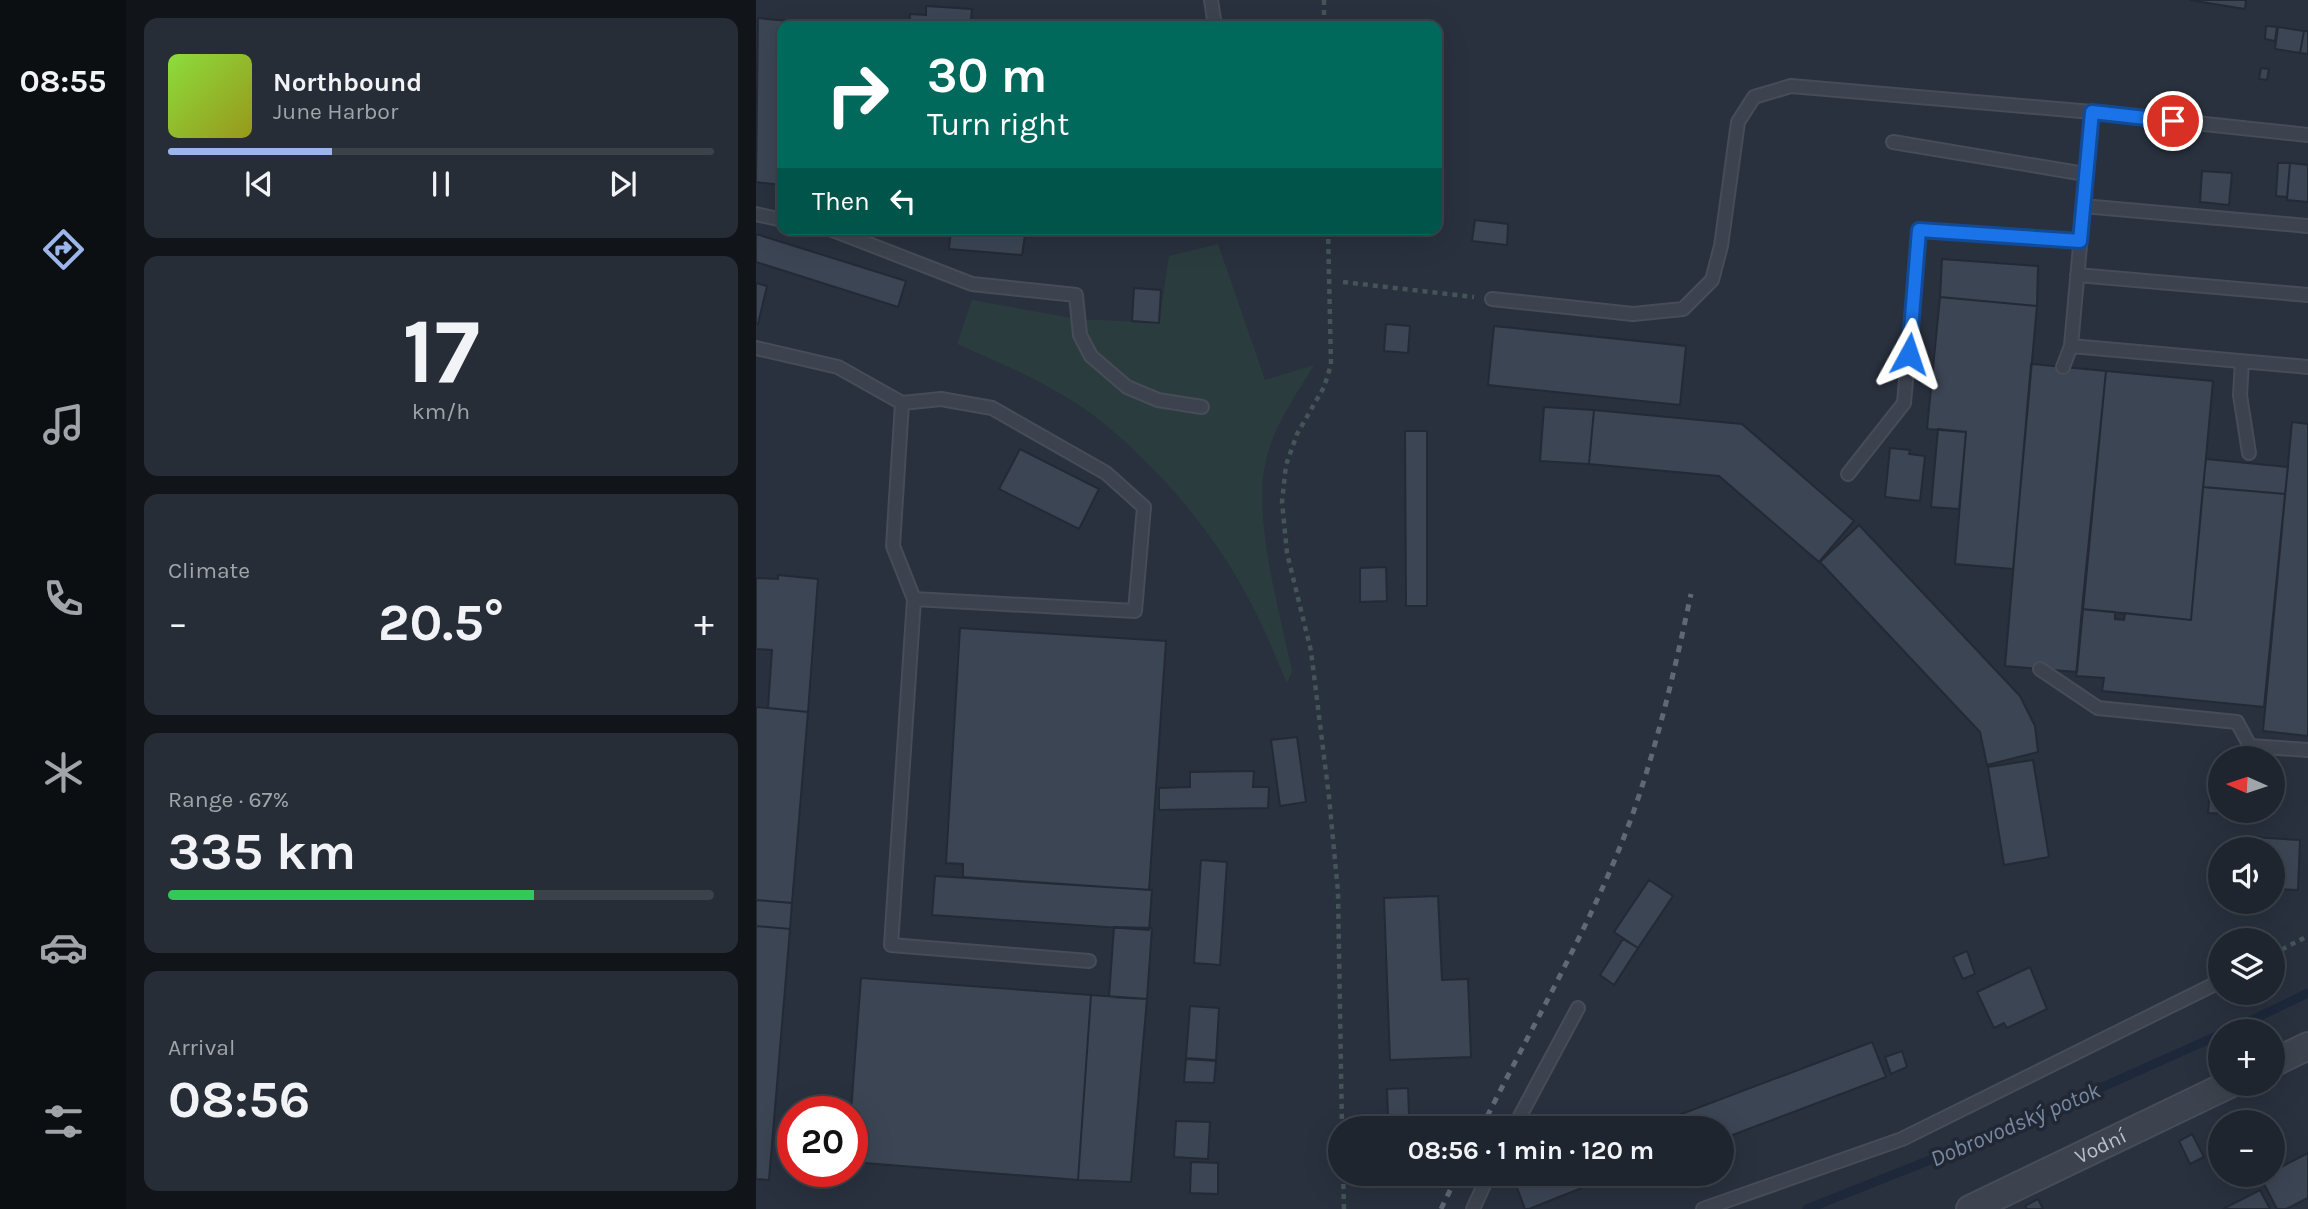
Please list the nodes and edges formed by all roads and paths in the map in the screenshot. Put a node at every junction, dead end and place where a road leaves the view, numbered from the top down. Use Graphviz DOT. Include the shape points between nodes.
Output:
graph roads {
  1 [pos="1211,0"];
  2 [pos="1324,0"];
  3 [pos="1214,21"];
  4 [pos="1324,21"];
  5 [pos="2092,112"];
  6 [pos="2308,135"];
  7 [pos="1893,142"];
  8 [pos="2085,174"];
  9 [pos="2083,206"];
  10 [pos="756,214"];
  11 [pos="777,218"];
  12 [pos="2308,226"];
  13 [pos="845,235"];
  14 [pos="1328,235"];
  15 [pos="2080,241"];
  16 [pos="2077,275"];
  17 [pos="1343,282"];
  18 [pos="2308,295"];
  19 [pos="1492,299"];
  20 [pos="2071,346"];
  21 [pos="756,348"];
  22 [pos="2242,360"];
  23 [pos="2063,367"];
  24 [pos="2308,367"];
  25 [pos="902,403"];
  26 [pos="1202,407"];
  27 [pos="2249,453"];
  28 [pos="1848,474"];
  29 [pos="914,599"];
  30 [pos="2040,669"];
  31 [pos="2308,750"];
  32 [pos="2308,936"];
  33 [pos="2285,948"];
  34 [pos="1089,961"];
  35 [pos="2208,987"];
  36 [pos="1578,1008"];
  37 [pos="2308,1046"];
  38 [pos="2285,1057"];
  39 [pos="2208,1095"];
  40 [pos="1342,1116"];
  41 [pos="1520,1116"];
  42 [pos="1343,1186"];
  43 [pos="1484,1186"];
  44 [pos="1344,1209"];
  45 [pos="1473,1209"];
  46 [pos="1703,1209"];
  47 [pos="1970,1209"];
  1 -- 3 [label="lane"];
  2 -- 4 [label="path"];
  5 -- 6 [label="lane"];
  5 -- 8 [label="lane"];
  5 -- 19 [label="lane" via="1791,86 1754,97 1738,122 1712,280 1683,309 1633,314"];
  7 -- 8 [label="lane"];
  8 -- 9 [label="lane"];
  9 -- 12 [label="lane"];
  9 -- 15 [label="lane"];
  10 -- 11 [label="lane"];
  13 -- 26 [label="lane" via="972,284 1076,295 1080,335 1091,356 1127,387 1158,400"];
  14 -- 40 [label="path" via="1331,365 1289,455 1282,502 1287,553 1311,651 1338,892"];
  15 -- 16 [label="lane"];
  15 -- 28 [label="lane" via="1919,230 1904,403"];
  16 -- 18 [label="lane"];
  16 -- 20 [label="lane"];
  17 -- 19 [label="path"];
  20 -- 22 [label="lane"];
  20 -- 23 [label="lane"];
  21 -- 25 [label="lane" via="838,367"];
  22 -- 24 [label="lane"];
  22 -- 27 [label="lane" via="2240,395"];
  25 -- 29 [label="lane" via="893,546"];
  25 -- 29 [label="lane" via="941,399 992,408 1106,474 1144,507 1135,611"];
  29 -- 34 [label="lane" via="891,945"];
  30 -- 31 [label="lane" via="2098,708 2237,722 2250,746"];
  32 -- 33 [label="path"];
  35 -- 46 [label="lane" via="1902,1139"];
  36 -- 41 [label="lane"];
  37 -- 38 [label="street"];
  39 -- 47 [label="street, Vodní"];
  42 -- 44 [label="path"];
  43 -- 45 [label="lane"];
}
